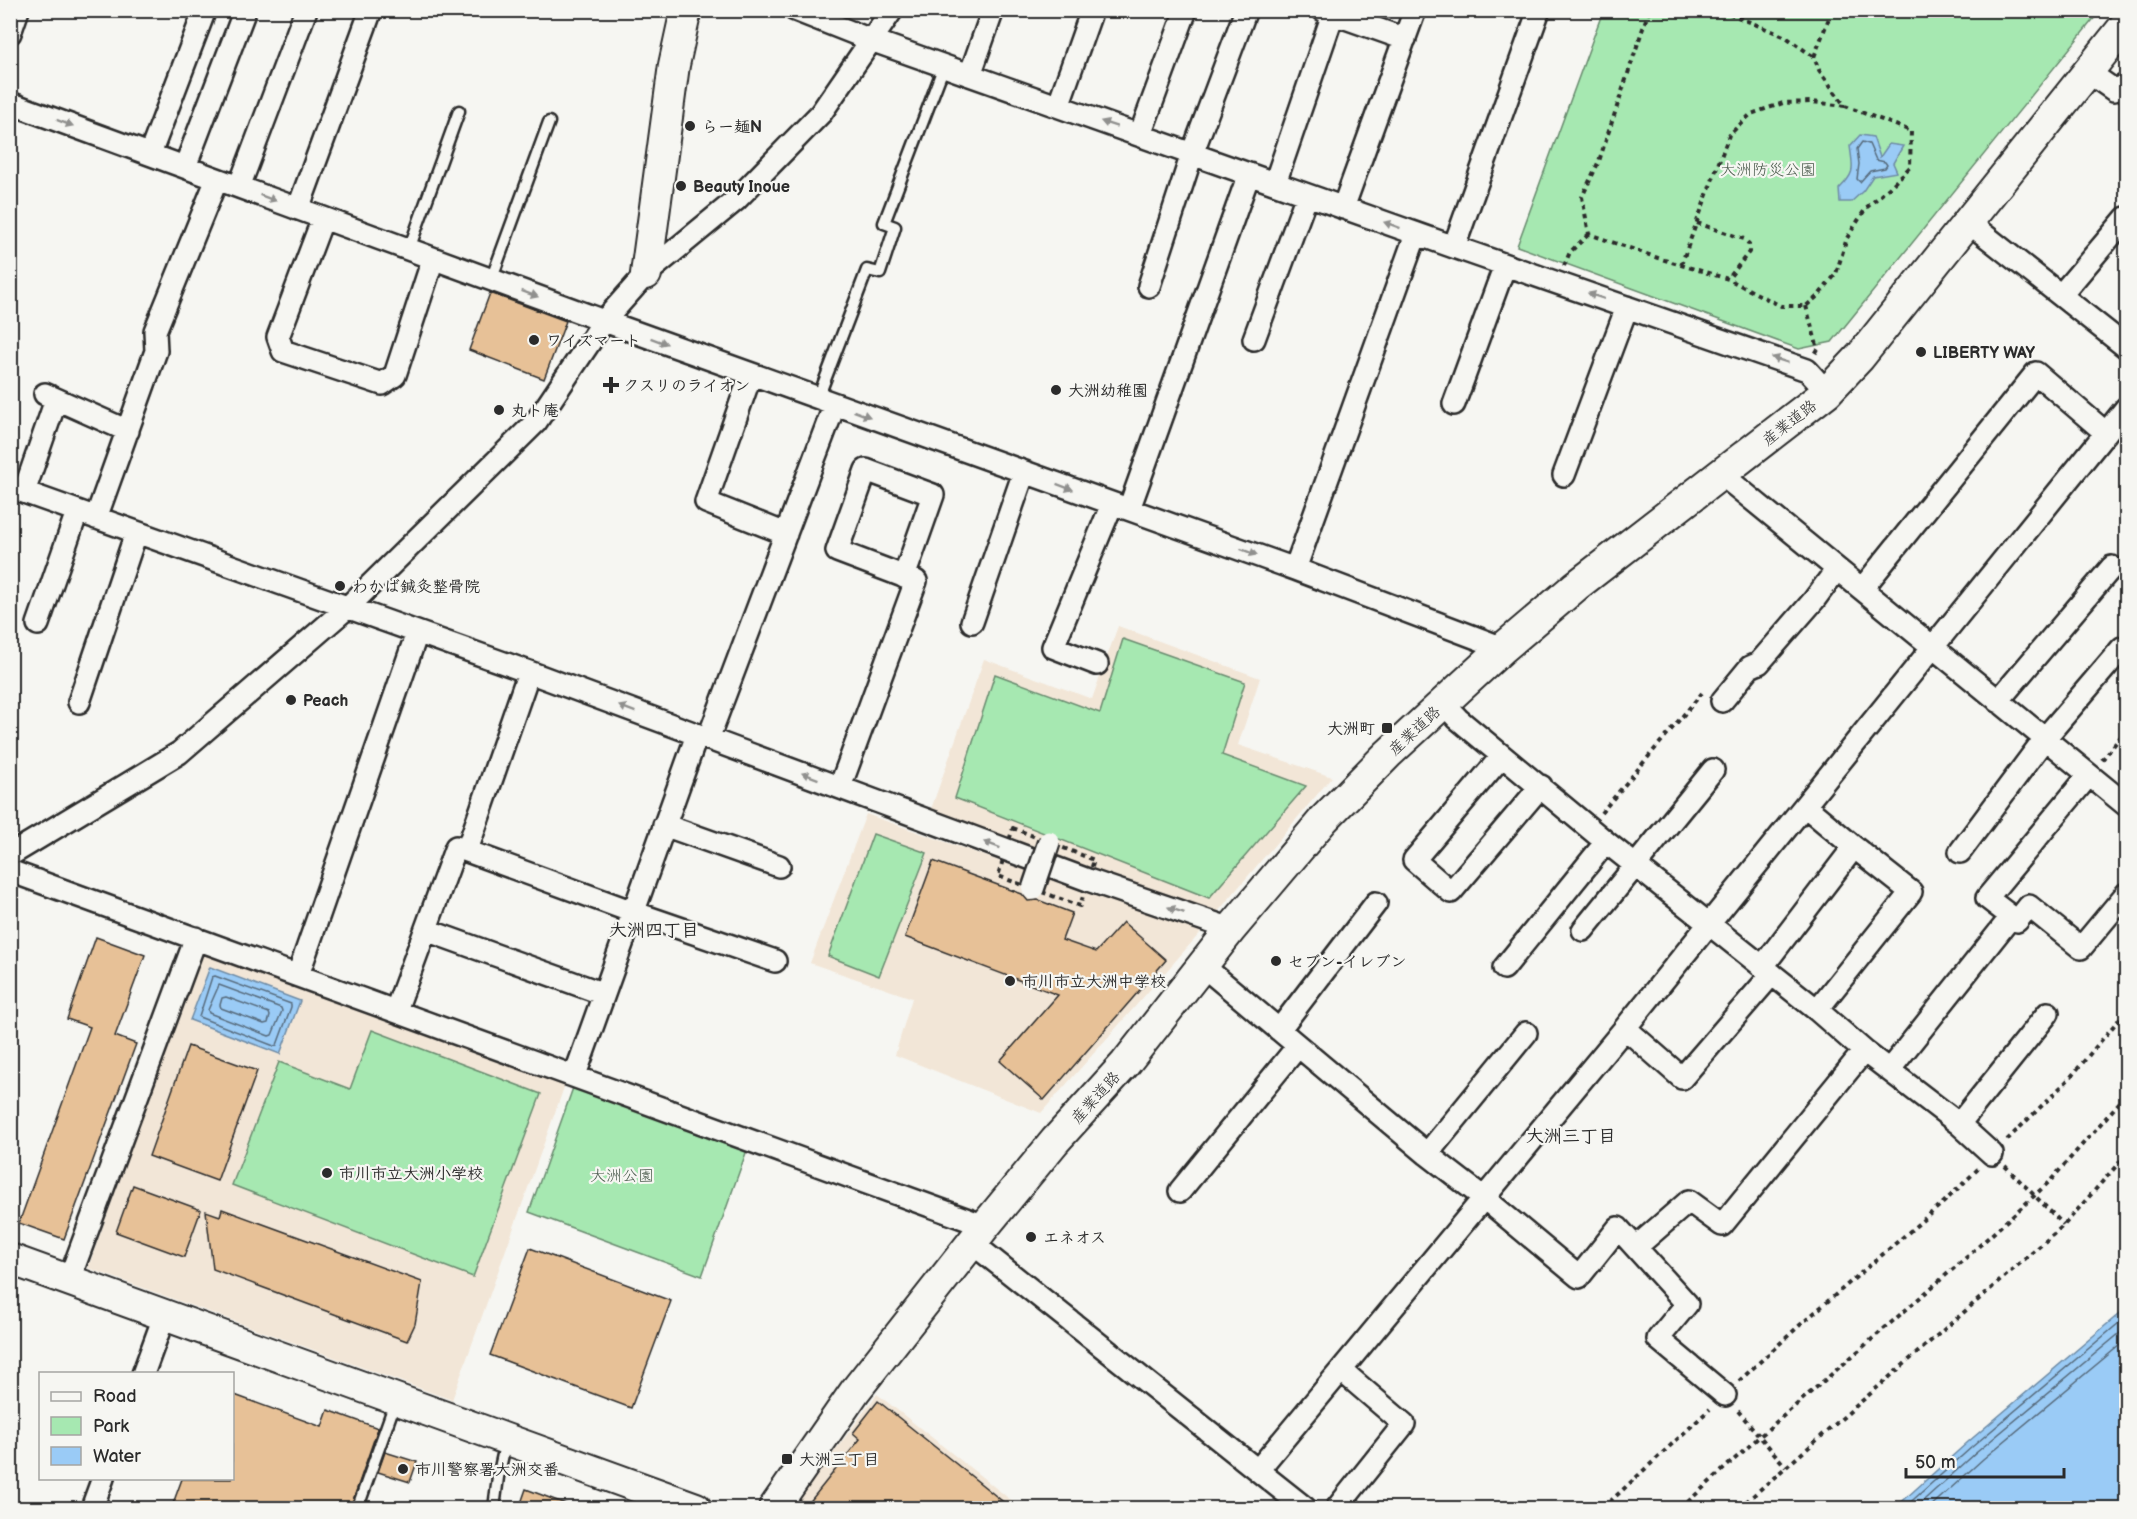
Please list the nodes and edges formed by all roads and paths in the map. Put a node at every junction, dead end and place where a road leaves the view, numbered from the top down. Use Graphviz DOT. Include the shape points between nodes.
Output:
graph roads {
  1 [pos="18,10"];
  2 [pos="245,10"];
  3 [pos="306,10"];
  4 [pos="371,10"];
  5 [pos="686,10"];
  6 [pos="795,10"];
  7 [pos="892,10"];
  8 [pos="993,10"];
  9 [pos="1092,10"];
  10 [pos="1186,10"];
  11 [pos="1246,10"];
  12 [pos="1416,10"];
  13 [pos="1539,10"];
  14 [pos="1648,10"];
  15 [pos="1721,10"];
  16 [pos="1832,10"];
  17 [pos="1328,12"];
  18 [pos="203,15"];
  19 [pos="2127,24"];
  20 [pos="10,33"];
  21 [pos="1405,39"];
  22 [pos="871,40"];
  23 [pos="1814,57"];
  24 [pos="944,66"];
  25 [pos="2088,72"];
  26 [pos="970,75"];
  27 [pos="2127,86"];
  28 [pos="10,103"];
  29 [pos="1058,106"];
  30 [pos="1845,106"];
  31 [pos="459,111"];
  32 [pos="549,122"];
  33 [pos="1140,135"];
  34 [pos="150,154"];
  35 [pos="1192,154"];
  36 [pos="185,167"];
  37 [pos="1249,174"];
  38 [pos="217,179"];
  39 [pos="1275,183"];
  40 [pos="239,187"];
  41 [pos="1307,195"];
  42 [pos="1343,208"];
  43 [pos="298,209"];
  44 [pos="323,218"];
  45 [pos="2127,218"];
  46 [pos="1968,222"];
  47 [pos="1697,223"];
  48 [pos="1416,234"];
  49 [pos="1589,234"];
  50 [pos="1454,247"];
  51 [pos="409,249"];
  52 [pos="433,259"];
  53 [pos="1505,265"];
  54 [pos="1681,265"];
  55 [pos="646,274"];
  56 [pos="1728,279"];
  57 [pos="491,280"];
  58 [pos="1556,283"];
  59 [pos="1149,286"];
  60 [pos="2061,295"];
  61 [pos="1806,306"];
  62 [pos="1627,307"];
  63 [pos="604,321"];
  64 [pos="1254,339"];
  65 [pos="2127,347"];
  66 [pos="1807,369"];
  67 [pos="751,374"];
  68 [pos="1827,392"];
  69 [pos="827,401"];
  70 [pos="1454,404"];
  71 [pos="2127,408"];
  72 [pos="128,430"];
  73 [pos="2106,434"];
  74 [pos="1024,472"];
  75 [pos="1721,474"];
  76 [pos="1564,475"];
  77 [pos="17,490"];
  78 [pos="1121,506"];
  79 [pos="87,515"];
  80 [pos="136,532"];
  81 [pos="786,534"];
  82 [pos="2112,567"];
  83 [pos="1295,569"];
  84 [pos="1837,569"];
  85 [pos="904,576"];
  86 [pos="1862,589"];
  87 [pos="348,607"];
  88 [pos="972,622"];
  89 [pos="38,624"];
  90 [pos="417,633"];
  91 [pos="1503,648"];
  92 [pos="1934,648"];
  93 [pos="2122,648"];
  94 [pos="1096,664"];
  95 [pos="529,672"];
  96 [pos="1998,700"];
  97 [pos="1722,701"];
  98 [pos="79,702"];
  99 [pos="1443,703"];
  100 [pos="2127,730"];
  101 [pos="702,737"];
  102 [pos="2044,738"];
  103 [pos="1503,756"];
  104 [pos="1713,770"];
  105 [pos="2090,775"];
  106 [pos="1541,786"];
  107 [pos="840,787"];
  108 [pos="2127,805"];
  109 [pos="1805,806"];
  110 [pos="664,825"];
  111 [pos="1589,827"];
  112 [pos="1049,842"];
  113 [pos="1606,842"];
  114 [pos="1854,847"];
  115 [pos="467,850"];
  116 [pos="1960,852"];
  117 [pos="10,855"];
  118 [pos="1634,865"];
  119 [pos="780,866"];
  120 [pos="10,871"];
  121 [pos="1033,889"];
  122 [pos="2127,894"];
  123 [pos="1376,903"];
  124 [pos="633,912"];
  125 [pos="2011,917"];
  126 [pos="1710,924"];
  127 [pos="1232,929"];
  128 [pos="426,930"];
  129 [pos="1583,930"];
  130 [pos="196,938"];
  131 [pos="775,961"];
  132 [pos="1203,966"];
  133 [pos="1504,968"];
  134 [pos="1767,970"];
  135 [pos="298,975"];
  136 [pos="604,994"];
  137 [pos="396,1010"];
  138 [pos="1817,1010"];
  139 [pos="2127,1011"];
  140 [pos="2048,1013"];
  141 [pos="1625,1028"];
  142 [pos="1279,1030"];
  143 [pos="1526,1033"];
  144 [pos="1298,1046"];
  145 [pos="1864,1051"];
  146 [pos="1890,1070"];
  147 [pos="575,1075"];
  148 [pos="2127,1095"];
  149 [pos="1959,1124"];
  150 [pos="1427,1154"];
  151 [pos="1992,1154"];
  152 [pos="2127,1155"];
  153 [pos="1180,1191"];
  154 [pos="2034,1196"];
  155 [pos="1484,1198"];
  156 [pos="2064,1225"];
  157 [pos="979,1234"];
  158 [pos="1636,1247"];
  159 [pos="10,1259"];
  160 [pos="69,1280"];
  161 [pos="165,1314"];
  162 [pos="1341,1371"];
  163 [pos="144,1372"];
  164 [pos="1725,1395"];
  165 [pos="396,1399"];
  166 [pos="1759,1437"];
  167 [pos="507,1440"];
  168 [pos="1786,1467"];
  169 [pos="1257,1470"];
  170 [pos="104,1480"];
  171 [pos="92,1509"];
  172 [pos="360,1509"];
  173 [pos="495,1509"];
  174 [pos="696,1509"];
  175 [pos="774,1509"];
  176 [pos="1305,1509"];
  177 [pos="1337,1509"];
  178 [pos="1603,1509"];
  179 [pos="1681,1509"];
  180 [pos="1739,1509"];
  1 -- 20 [label="street"];
  2 -- 36 [label="street"];
  3 -- 40 [label="street"];
  4 -- 43 [label="street"];
  5 -- 55 [label="main road" via="674,65"];
  6 -- 22 [label="street"];
  7 -- 22 [label="street"];
  8 -- 26 [label="street"];
  9 -- 29 [label="street"];
  10 -- 33 [label="street"];
  11 -- 35 [label="street"];
  12 -- 21 [label="street"];
  13 -- 50 [label="street"];
  14 -- 49 [label="path" via="1599,161 1582,197"];
  15 -- 23 [label="path" via="1786,36"];
  16 -- 23 [label="path"];
  17 -- 21 [label="street"];
  17 -- 39 [label="street"];
  18 -- 34 [label="street"];
  19 -- 25 [label="main road, 産業道路"];
  21 -- 42 [label="street"];
  22 -- 24 [label="street"];
  22 -- 55 [label="street" via="821,112 736,200"];
  23 -- 30 [label="path"];
  24 -- 26 [label="street"];
  24 -- 69 [label="lane" via="884,224 895,227 880,273 867,270"];
  25 -- 27 [label="street" via="2114,90"];
  25 -- 46 [label="main road, 産業道路"];
  26 -- 29 [label="street"];
  28 -- 34 [label="street, one-way"];
  33 -- 29 [label="street, one-way"];
  30 -- 47 [label="path" via="1783,103 1751,114 1729,135"];
  30 -- 61 [label="path" via="1911,131 1910,167 1866,208 1847,238 1836,274"];
  31 -- 51 [label="lane"];
  32 -- 57 [label="lane"];
  33 -- 35 [label="street"];
  34 -- 36 [label="street"];
  35 -- 37 [label="street"];
  35 -- 59 [label="street"];
  36 -- 38 [label="street"];
  37 -- 39 [label="street"];
  37 -- 78 [label="street"];
  38 -- 40 [label="street"];
  38 -- 72 [label="street" via="154,332 156,351"];
  39 -- 41 [label="street"];
  40 -- 43 [label="street, one-way"];
  41 -- 42 [label="street"];
  41 -- 64 [label="street"];
  48 -- 42 [label="street, one-way"];
  43 -- 44 [label="street"];
  44 -- 51 [label="street"];
  44 -- 52 [label="street" via="278,338 283,351 382,384 394,375"];
  45 -- 60 [label="street"];
  46 -- 60 [label="street"];
  46 -- 68 [label="main road, 産業道路" via="1860,357"];
  47 -- 54 [label="path"];
  47 -- 56 [label="path" via="1749,244 1749,252"];
  48 -- 50 [label="street"];
  48 -- 83 [label="street"];
  49 -- 54 [label="path"];
  49 -- 58 [label="path" via="1570,252"];
  50 -- 53 [label="street"];
  51 -- 52 [label="street"];
  52 -- 57 [label="street"];
  53 -- 58 [label="street"];
  53 -- 70 [label="street"];
  54 -- 56 [label="path"];
  55 -- 63 [label="street"];
  56 -- 61 [label="path" via="1781,306"];
  57 -- 63 [label="street, one-way"];
  62 -- 58 [label="street, one-way"];
  60 -- 65 [label="street"];
  61 -- 66 [label="path" via="1818,349"];
  66 -- 62 [label="street, one-way"];
  62 -- 76 [label="street"];
  63 -- 67 [label="street, one-way"];
  63 -- 87 [label="street" via="536,422"];
  66 -- 68 [label="street"];
  67 -- 69 [label="street"];
  67 -- 81 [label="street" via="706,502"];
  68 -- 75 [label="main road, 産業道路"];
  69 -- 74 [label="street, one-way"];
  69 -- 81 [label="street"];
  71 -- 73 [label="street"];
  72 -- 77 [label="street" via="50,397"];
  72 -- 79 [label="street"];
  73 -- 86 [label="street" via="2036,373"];
  73 -- 92 [label="street"];
  74 -- 78 [label="street, one-way"];
  74 -- 88 [label="street"];
  75 -- 84 [label="street"];
  75 -- 91 [label="main road, 産業道路"];
  77 -- 79 [label="street"];
  78 -- 83 [label="street, one-way"];
  78 -- 94 [label="street" via="1053,647"];
  79 -- 80 [label="street"];
  79 -- 89 [label="street"];
  80 -- 87 [label="street"];
  80 -- 98 [label="street"];
  81 -- 101 [label="street"];
  82 -- 96 [label="street"];
  83 -- 91 [label="street"];
  84 -- 86 [label="street"];
  84 -- 97 [label="street" via="1814,600"];
  85 -- 85 [label="street" via="837,551 866,470 933,495"];
  85 -- 107 [label="street" via="916,581"];
  86 -- 92 [label="street"];
  87 -- 90 [label="street"];
  87 -- 117 [label="street" via="179,753"];
  90 -- 95 [label="street"];
  90 -- 135 [label="street"];
  91 -- 99 [label="main road, 産業道路"];
  92 -- 96 [label="street"];
  92 -- 109 [label="street"];
  93 -- 102 [label="street"];
  101 -- 95 [label="street, one-way"];
  95 -- 115 [label="street"];
  96 -- 102 [label="street"];
  97 -- 111 [label="path" via="1705,689"];
  99 -- 103 [label="street"];
  99 -- 127 [label="main road, 産業道路" via="1324,819"];
  100 -- 105 [label="path"];
  107 -- 101 [label="street, one-way"];
  101 -- 110 [label="street"];
  102 -- 105 [label="street"];
  102 -- 116 [label="street"];
  103 -- 106 [label="street"];
  103 -- 106 [label="street" via="1414,860 1451,892"];
  104 -- 118 [label="street"];
  105 -- 108 [label="street"];
  105 -- 125 [label="street" via="1987,898"];
  106 -- 111 [label="street"];
  127 -- 107 [label="street, one-way"];
  109 -- 114 [label="street"];
  109 -- 126 [label="street"];
  110 -- 119 [label="street"];
  110 -- 124 [label="street"];
  111 -- 113 [label="street"];
  112 -- 121 [label="street, bridge"];
  113 -- 118 [label="street"];
  113 -- 133 [label="street"];
  114 -- 134 [label="street"];
  114 -- 138 [label="street" via="1911,892"];
  115 -- 124 [label="street"];
  115 -- 128 [label="street" via="456,847"];
  118 -- 126 [label="street"];
  118 -- 129 [label="street"];
  120 -- 130 [label="street"];
  122 -- 125 [label="street" via="2081,948 2029,906 2017,921"];
  123 -- 142 [label="street"];
  124 -- 131 [label="street"];
  124 -- 136 [label="street"];
  125 -- 146 [label="street"];
  126 -- 134 [label="street"];
  126 -- 141 [label="street"];
  127 -- 132 [label="main road, 産業道路"];
  128 -- 136 [label="street"];
  128 -- 137 [label="street"];
  130 -- 135 [label="street"];
  130 -- 160 [label="street"];
  132 -- 142 [label="street"];
  132 -- 157 [label="main road, 産業道路" via="1125,1064 1054,1141"];
  134 -- 138 [label="street"];
  134 -- 141 [label="street" via="1682,1078"];
  135 -- 137 [label="street"];
  136 -- 147 [label="street"];
  137 -- 147 [label="street"];
  138 -- 145 [label="street"];
  139 -- 151 [label="path" via="2069,1078"];
  140 -- 149 [label="street"];
  141 -- 155 [label="street"];
  142 -- 144 [label="street"];
  143 -- 150 [label="street"];
  144 -- 150 [label="street"];
  144 -- 153 [label="street"];
  145 -- 146 [label="street"];
  145 -- 158 [label="street" via="1722,1225 1689,1201"];
  146 -- 149 [label="street"];
  147 -- 157 [label="street"];
  148 -- 154 [label="path"];
  149 -- 151 [label="street"];
  150 -- 155 [label="street"];
  151 -- 154 [label="path"];
  151 -- 164 [label="path" via="1944,1202"];
  152 -- 156 [label="path"];
  154 -- 156 [label="path"];
  154 -- 166 [label="path"];
  155 -- 158 [label="street" via="1579,1277 1617,1228"];
  155 -- 162 [label="street"];
  156 -- 168 [label="path"];
  157 -- 169 [label="street"];
  157 -- 175 [label="main road, 産業道路" via="855,1390"];
  158 -- 164 [label="street" via="1687,1304 1658,1339"];
  159 -- 160 [label="main road"];
  160 -- 161 [label="main road"];
  161 -- 163 [label="street"];
  161 -- 165 [label="main road"];
  162 -- 169 [label="street"];
  162 -- 177 [label="street" via="1404,1424"];
  164 -- 166 [label="path"];
  164 -- 178 [label="path"];
  165 -- 167 [label="main road"];
  165 -- 172 [label="lane"];
  166 -- 168 [label="path"];
  166 -- 179 [label="path"];
  167 -- 173 [label="lane"];
  167 -- 174 [label="main road"];
  168 -- 180 [label="path"];
  169 -- 176 [label="street"];
  170 -- 171 [label="street"];
}
